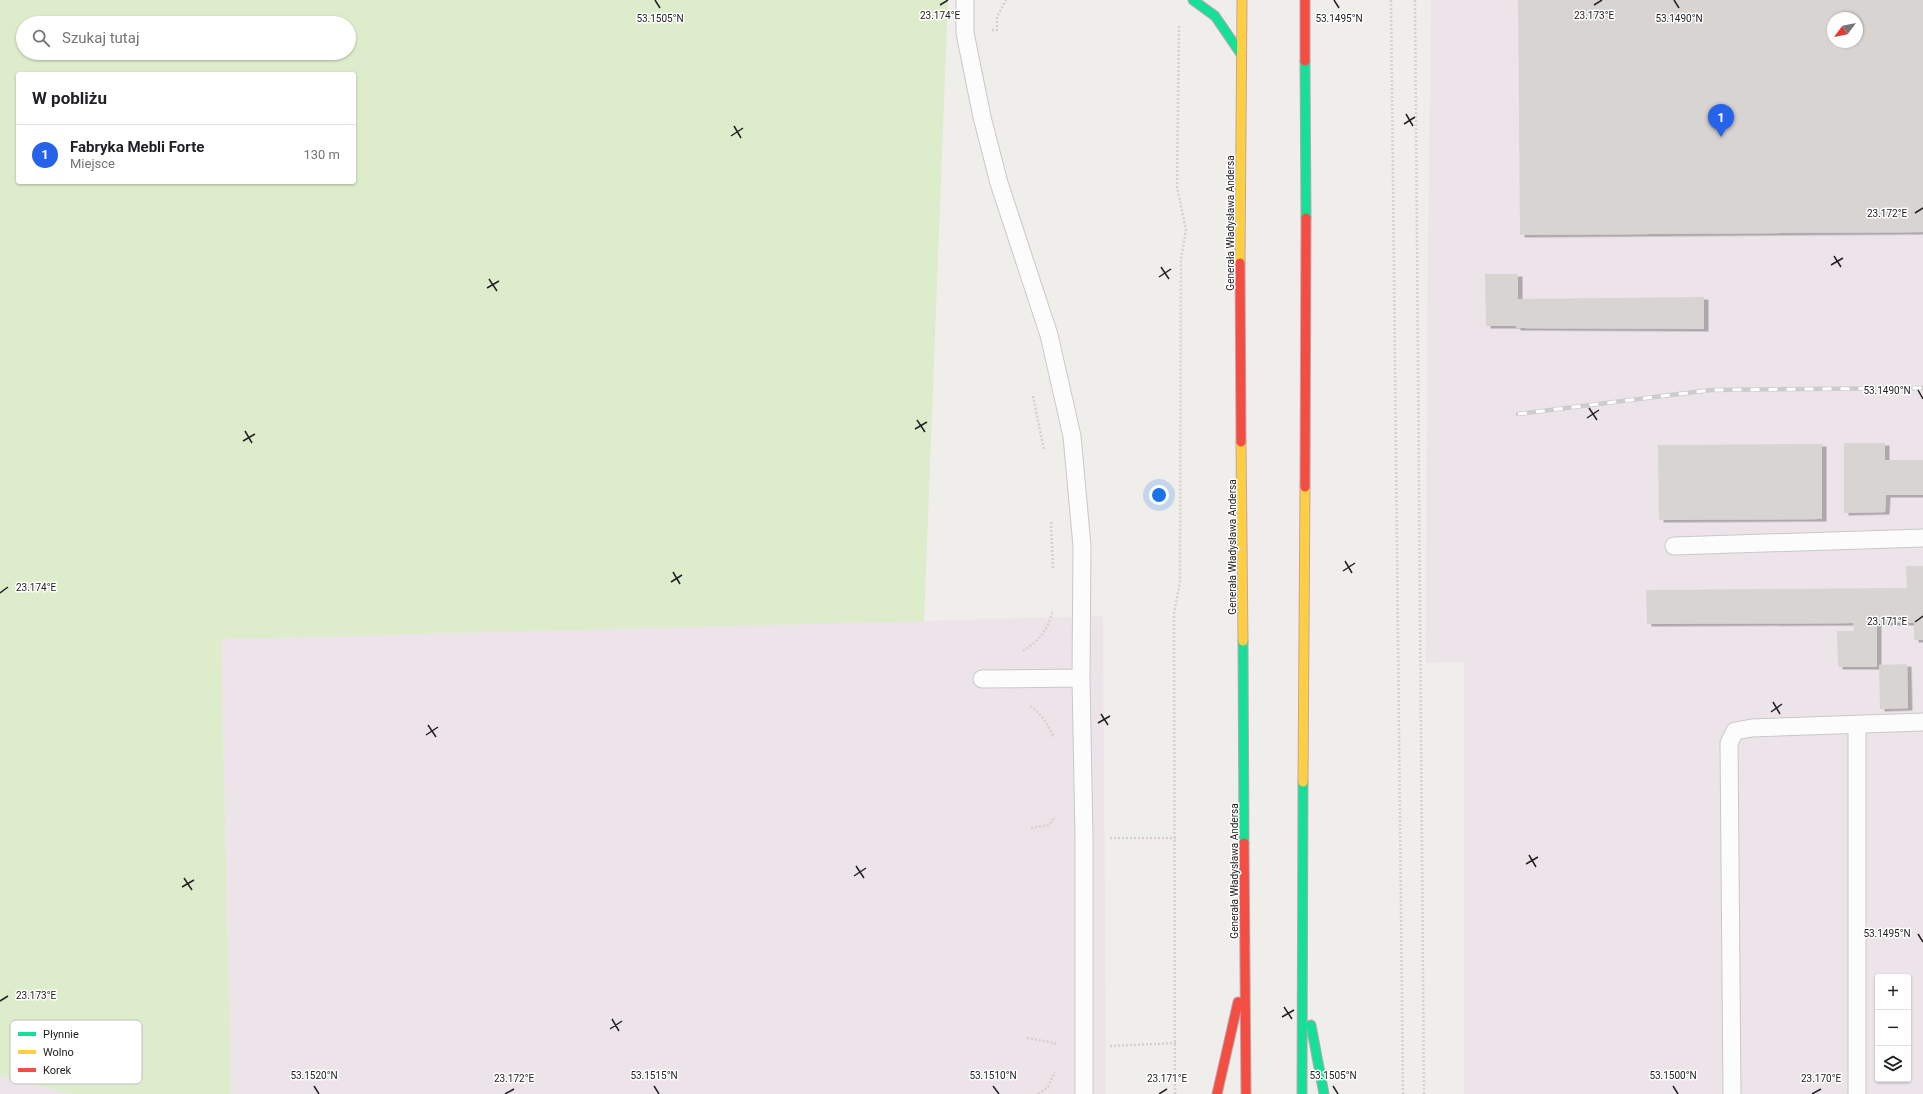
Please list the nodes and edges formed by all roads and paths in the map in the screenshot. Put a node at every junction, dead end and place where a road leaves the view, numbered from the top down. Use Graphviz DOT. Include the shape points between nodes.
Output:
graph roads {
  1 [pos="965,0"];
  2 [pos="1194,0"];
  3 [pos="1242,0"];
  4 [pos="1305,0"];
  5 [pos="1391,0"];
  6 [pos="1415,0"];
  7 [pos="1179,22"];
  8 [pos="1241,54"];
  9 [pos="1033,394"];
  10 [pos="1045,454"];
  11 [pos="1050,514"];
  12 [pos="1923,538"];
  13 [pos="1674,546"];
  14 [pos="1053,575"];
  15 [pos="1054,606"];
  16 [pos="1019,654"];
  17 [pos="1081,678"];
  18 [pos="982,679"];
  19 [pos="1025,703"];
  20 [pos="1923,722"];
  21 [pos="1857,725"];
  22 [pos="1054,739"];
  23 [pos="1055,809"];
  24 [pos="1031,828"];
  25 [pos="1084,838"];
  26 [pos="1176,838"];
  27 [pos="1246,970"];
  28 [pos="1301,981"];
  29 [pos="1027,1038"];
  30 [pos="1176,1043"];
  31 [pos="1084,1047"];
  32 [pos="1055,1051"];
  33 [pos="1055,1066"];
  34 [pos="1038,1094"];
  35 [pos="1084,1094"];
  36 [pos="1176,1094"];
  37 [pos="1217,1094"];
  38 [pos="1246,1094"];
  39 [pos="1302,1094"];
  40 [pos="1324,1094"];
  41 [pos="1403,1094"];
  42 [pos="1424,1094"];
  43 [pos="1732,1094"];
  44 [pos="1856,1094"];
  1 -- 17 [label="lane" via="965,33 982,117 999,183 1049,335 1072,436 1082,546"];
  2 -- 8 [label="highway" via="1215,16"];
  3 -- 8 [label="highway, Generała Władysława Andersa"];
  4 -- 28 [label="highway" via="1306,348"];
  5 -- 41 [label="path"];
  6 -- 42 [label="path"];
  7 -- 26 [label="path" via="1177,187 1186,230 1181,260 1180,582 1174,613"];
  8 -- 27 [label="highway, Generała Władysława Andersa"];
  9 -- 10 [label="path"];
  11 -- 14 [label="path"];
  12 -- 13 [label="lane"];
  15 -- 16 [label="path" via="1049,627"];
  17 -- 18 [label="lane"];
  17 -- 25 [label="lane"];
  19 -- 22 [label="path" via="1036,710 1048,724"];
  20 -- 21 [label="lane"];
  21 -- 43 [label="lane" via="1752,728 1735,731 1729,743"];
  21 -- 44 [label="lane"];
  23 -- 24 [label="path" via="1055,817 1049,825"];
  25 -- 26 [label="path"];
  25 -- 31 [label="lane"];
  26 -- 30 [label="path"];
  27 -- 37 [label="highway"];
  27 -- 38 [label="highway, Generała Władysława Andersa"];
  28 -- 39 [label="highway"];
  28 -- 40 [label="highway"];
  29 -- 32 [label="path" via="1055,1043"];
  30 -- 31 [label="path"];
  30 -- 36 [label="path"];
  31 -- 35 [label="lane"];
  33 -- 34 [label="path" via="1055,1074 1048,1087"];
}
